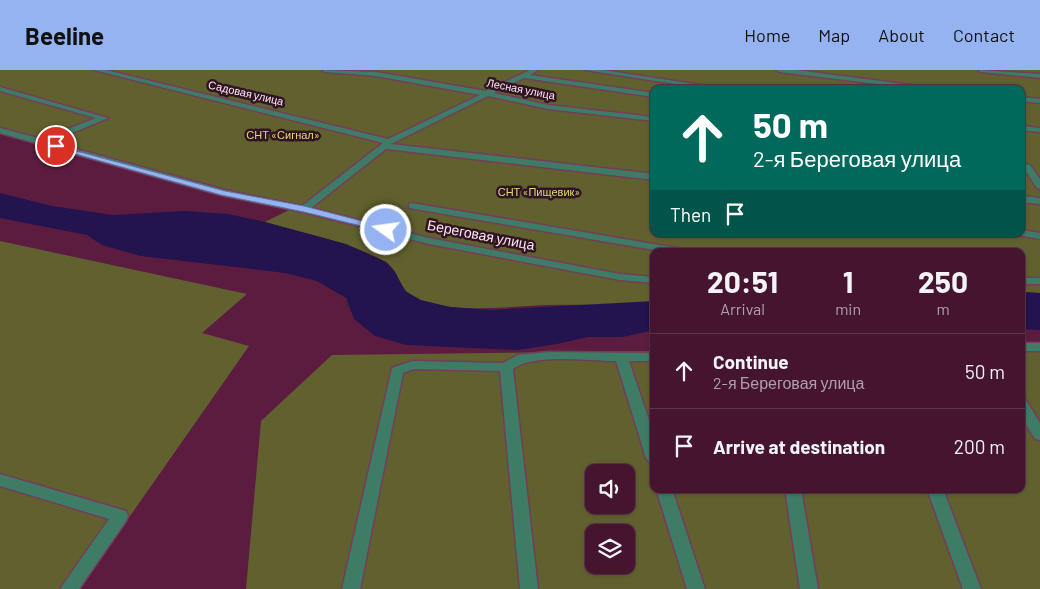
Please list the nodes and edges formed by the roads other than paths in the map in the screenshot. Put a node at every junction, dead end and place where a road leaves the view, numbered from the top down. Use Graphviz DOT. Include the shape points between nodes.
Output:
graph roads {
  1 [pos="97,70"];
  2 [pos="325,70"];
  3 [pos="535,70"];
  4 [pos="588,70"];
  5 [pos="779,70"];
  6 [pos="981,70"];
  7 [pos="524,76"];
  8 [pos="1040,76"];
  9 [pos="695,85"];
  10 [pos="905,85"];
  11 [pos="0,89"];
  12 [pos="488,94"];
  13 [pos="650,94"];
  14 [pos="1025,99"];
  15 [pos="1040,101"];
  16 [pos="650,119"];
  17 [pos="1025,128"];
  18 [pos="0,130"];
  19 [pos="1040,130"];
  20 [pos="43,142"];
  21 [pos="387,144"];
  22 [pos="1025,167"];
  23 [pos="1025,168"];
  24 [pos="1040,169"];
  25 [pos="650,177"];
  26 [pos="1040,186"];
  27 [pos="1025,199"];
  28 [pos="1040,201"];
  29 [pos="412,206"];
  30 [pos="304,209"];
  31 [pos="1025,234"];
  32 [pos="1040,236"];
  33 [pos="659,248"];
  34 [pos="650,280"];
  35 [pos="1025,281"];
  36 [pos="1040,281"];
  37 [pos="1025,347"];
  38 [pos="1040,347"];
  39 [pos="621,357"];
  40 [pos="650,357"];
  41 [pos="506,367"];
  42 [pos="1025,409"];
  43 [pos="1040,435"];
  44 [pos="650,446"];
  45 [pos="0,480"];
  46 [pos="665,493"];
  47 [pos="794,493"];
  48 [pos="936,493"];
  49 [pos="69,589"];
  50 [pos="351,589"];
  51 [pos="528,589"];
  52 [pos="696,589"];
  53 [pos="809,589"];
  54 [pos="972,589"];
  1 -- 21 [label="street, Садовая улица" via="355,132"];
  2 -- 12 [label="street, Лесная улица" via="376,74"];
  3 -- 7 [label="street"];
  4 -- 9 [label="street"];
  5 -- 10 [label="street"];
  6 -- 8 [label="street"];
  7 -- 12 [label="street"];
  7 -- 13 [label="street"];
  11 -- 20 [label="street" via="104,118"];
  12 -- 16 [label="street, Лесная улица" via="556,108"];
  12 -- 21 [label="street"];
  14 -- 15 [label="street"];
  17 -- 19 [label="street"];
  18 -- 20 [label="street, Береговая улица"];
  20 -- 30 [label="street, Береговая улица" via="224,193"];
  21 -- 25 [label="street, Садовая улица"];
  21 -- 30 [label="street"];
  22 -- 24 [label="street"];
  23 -- 26 [label="street"];
  27 -- 28 [label="street"];
  29 -- 33 [label="street, Береговая улица"];
  30 -- 34 [label="street, Береговая улица" via="429,242"];
  31 -- 32 [label="street"];
  35 -- 36 [label="street"];
  37 -- 38 [label="street"];
  39 -- 40 [label="street"];
  39 -- 41 [label="street" via="548,356 518,359"];
  39 -- 44 [label="street"];
  41 -- 50 [label="street" via="412,365 397,370"];
  41 -- 51 [label="street"];
  42 -- 43 [label="street"];
  45 -- 49 [label="street" via="120,516"];
  46 -- 52 [label="street"];
  47 -- 53 [label="street"];
  48 -- 54 [label="street"];
}
